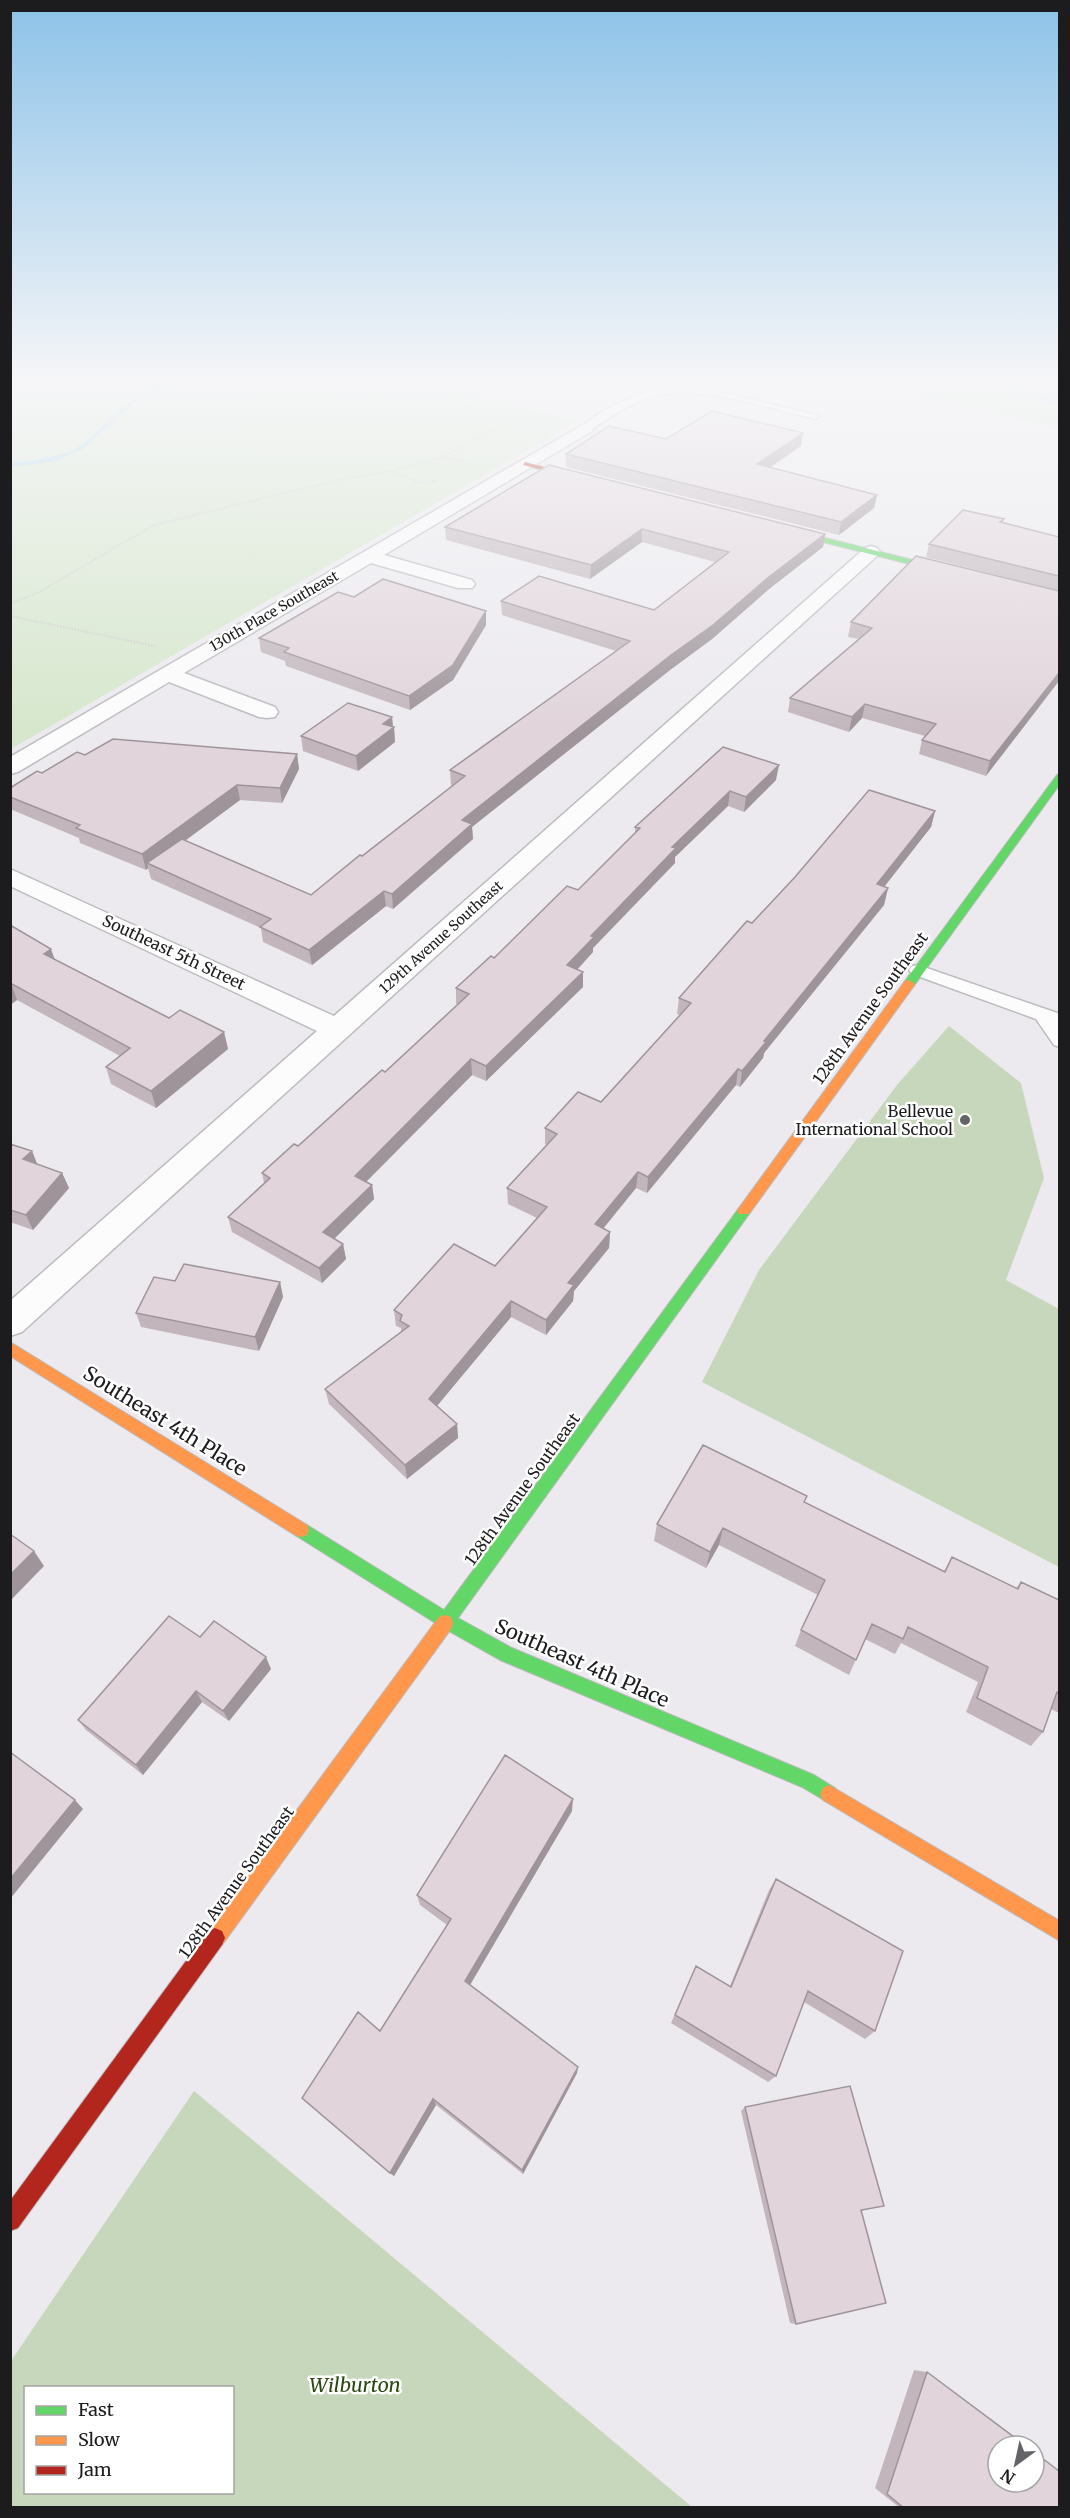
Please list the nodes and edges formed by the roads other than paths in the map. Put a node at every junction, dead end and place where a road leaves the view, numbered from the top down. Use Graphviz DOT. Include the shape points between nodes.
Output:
graph roads {
  1 [pos="468,498"];
  2 [pos="767,526"];
  3 [pos="871,552"];
  4 [pos="368,556"];
  5 [pos="971,577"];
  6 [pos="465,584"];
  7 [pos="167,674"];
  8 [pos="267,712"];
  9 [pos="10,767"];
  10 [pos="1059,777"];
  11 [pos="10,876"];
  12 [pos="918,970"];
  13 [pos="1052,1019"];
  14 [pos="338,1029"];
  15 [pos="1059,1041"];
  16 [pos="10,1322"];
  17 [pos="10,1348"];
  18 [pos="447,1621"];
  19 [pos="1059,1932"];
  20 [pos="10,2220"];
  1 -- 4 [label="street, 130th Place Southeast"];
  2 -- 3 [label="street"];
  3 -- 5 [label="street"];
  3 -- 14 [label="street, 129th Avenue Southeast"];
  4 -- 6 [label="street"];
  4 -- 7 [label="street, 130th Place Southeast"];
  7 -- 8 [label="street"];
  7 -- 9 [label="street, 130th Place Southeast"];
  10 -- 12 [label="street, 128th Avenue Southeast"];
  11 -- 14 [label="street, Southeast 5th Street"];
  12 -- 13 [label="lane"];
  12 -- 18 [label="street, 128th Avenue Southeast"];
  13 -- 15 [label="lane"];
  14 -- 16 [label="street, 129th Avenue Southeast"];
  17 -- 18 [label="street, Southeast 4th Place"];
  18 -- 19 [label="street, Southeast 4th Place" via="506,1654 808,1781"];
  18 -- 20 [label="street, 128th Avenue Southeast"];
}
